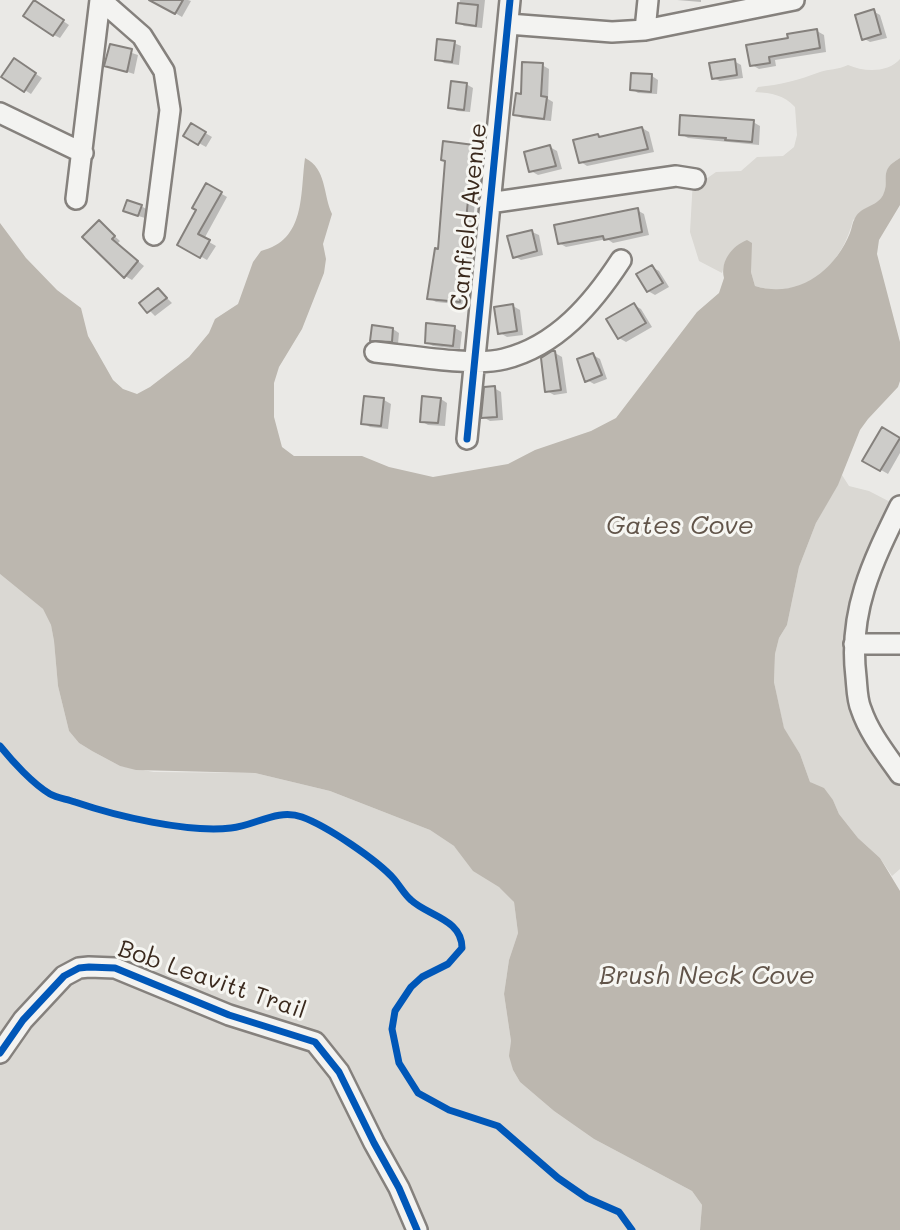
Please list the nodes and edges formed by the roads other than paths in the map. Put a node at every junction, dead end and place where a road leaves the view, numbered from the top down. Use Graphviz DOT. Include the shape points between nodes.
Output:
graph roads {
  1 [pos="100,0"];
  2 [pos="510,0"];
  3 [pos="648,0"];
  4 [pos="794,0"];
  5 [pos="508,24"];
  6 [pos="645,30"];
  7 [pos="0,113"];
  8 [pos="83,153"];
  9 [pos="695,179"];
  10 [pos="76,199"];
  11 [pos="489,203"];
  12 [pos="154,235"];
  13 [pos="621,260"];
  14 [pos="375,352"];
  15 [pos="474,361"];
  16 [pos="467,439"];
  17 [pos="900,506"];
  18 [pos="854,644"];
  19 [pos="900,644"];
  20 [pos="900,774"];
  21 [pos="0,1054"];
  22 [pos="417,1230"];
  1 -- 8 [label="street"];
  1 -- 12 [label="street" via="142,36 164,71 170,110"];
  2 -- 5 [label="street, Canfield Avenue"];
  3 -- 6 [label="street"];
  4 -- 6 [label="street"];
  5 -- 6 [label="street"];
  5 -- 11 [label="street, Canfield Avenue"];
  7 -- 8 [label="street"];
  8 -- 10 [label="street"];
  9 -- 11 [label="street" via="676,176"];
  11 -- 15 [label="street, Canfield Avenue"];
  13 -- 15 [label="street" via="575,318 541,345 503,359"];
  14 -- 15 [label="street"];
  15 -- 16 [label="street, Canfield Avenue"];
  17 -- 18 [label="street" via="866,582"];
  18 -- 19 [label="street"];
  18 -- 20 [label="street" via="860,708"];
  21 -- 22 [label="street, Bob Leavitt Trail" via="23,1020 64,976 89,967 115,968 229,1015 315,1042 340,1072"];
}
